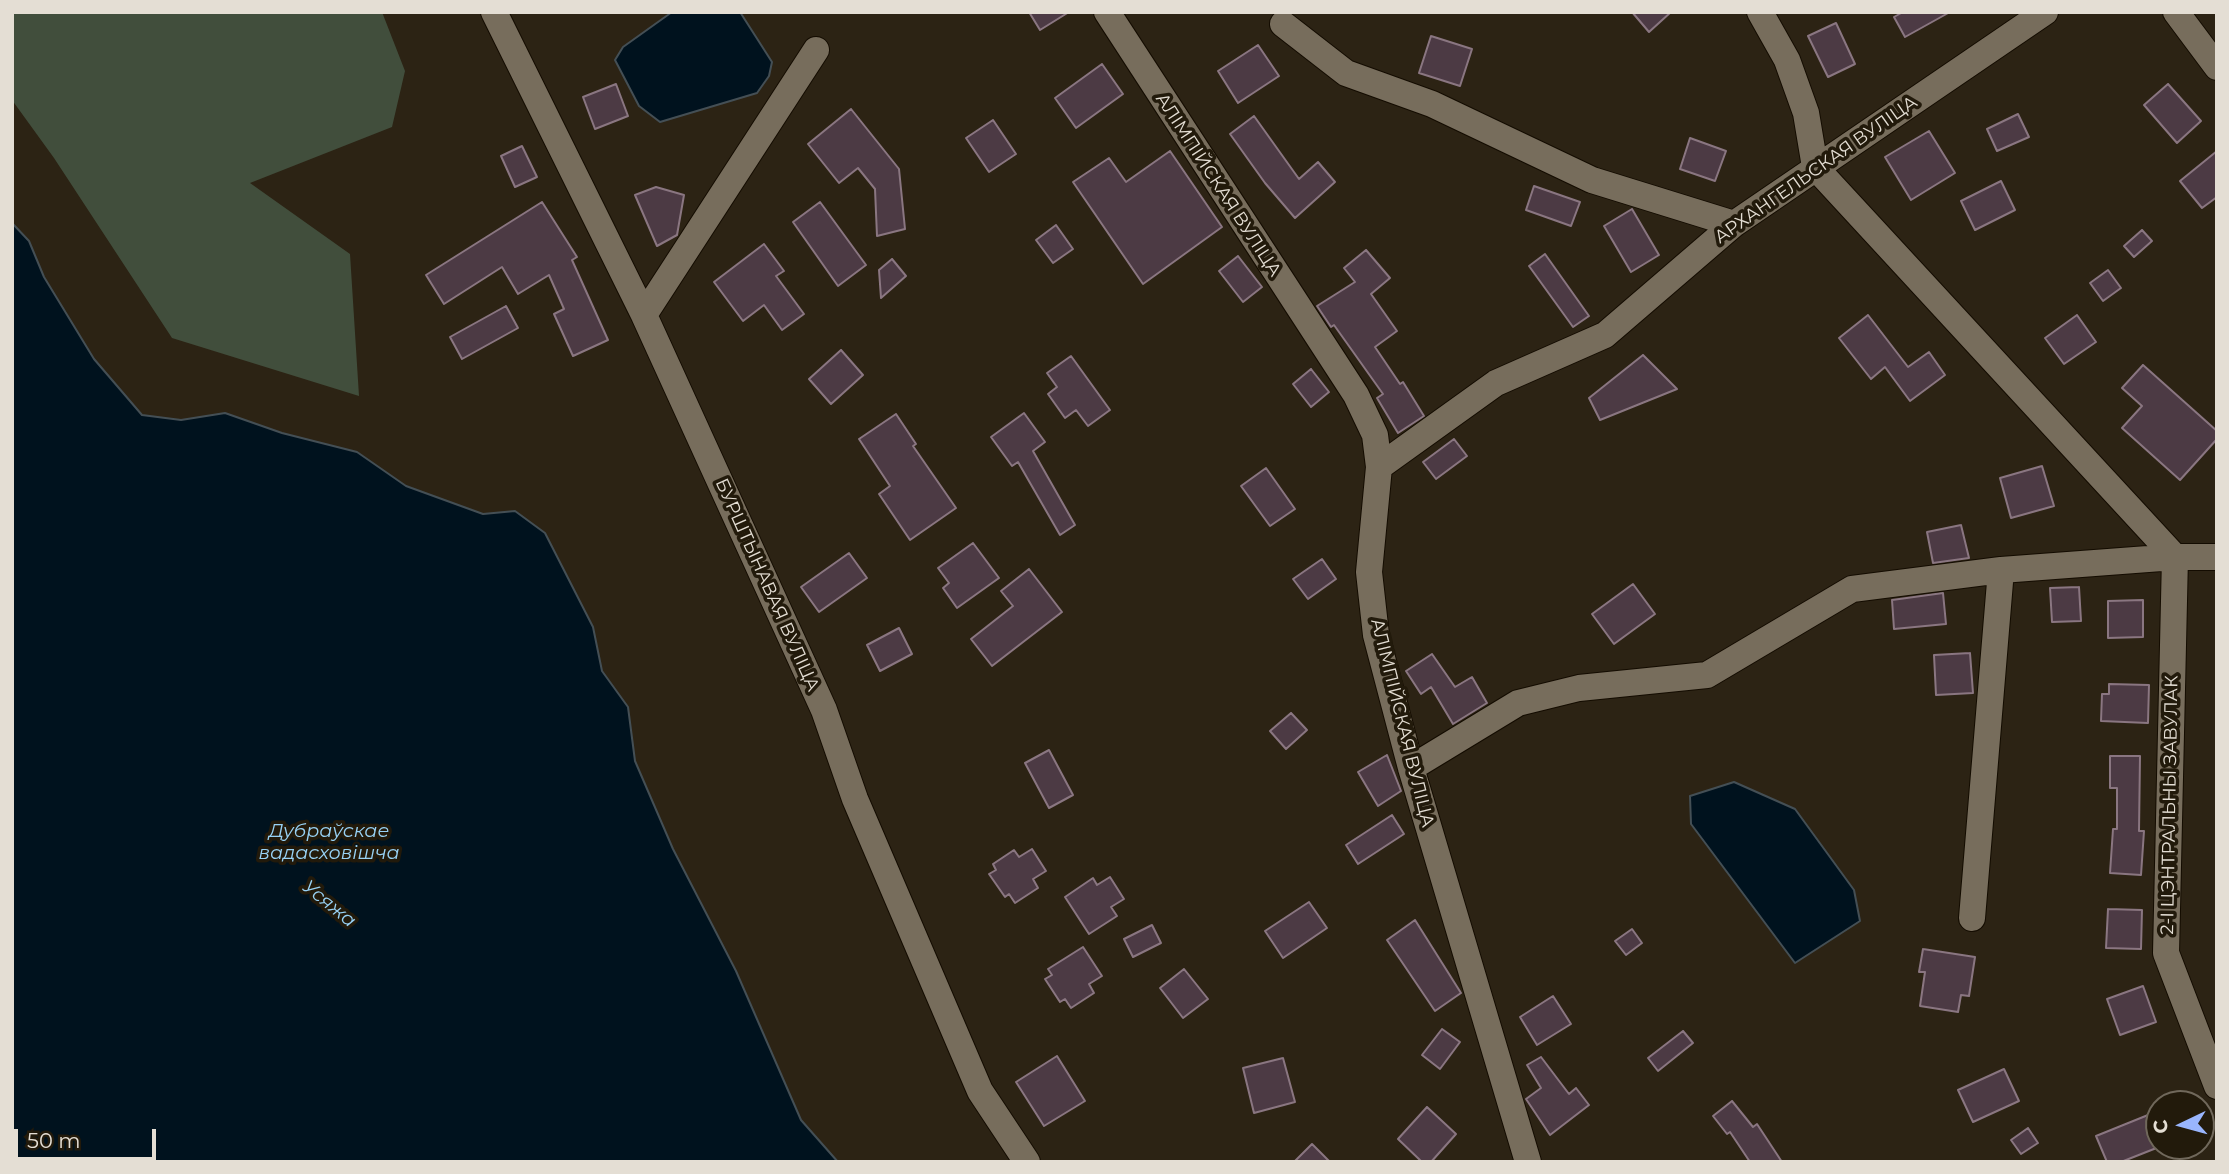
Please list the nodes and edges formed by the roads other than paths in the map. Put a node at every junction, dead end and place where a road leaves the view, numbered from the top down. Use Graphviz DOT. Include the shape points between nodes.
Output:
graph roads {
  1 [pos="494,12"];
  2 [pos="1108,12"];
  3 [pos="1760,12"];
  4 [pos="2045,12"];
  5 [pos="2176,12"];
  6 [pos="1283,24"];
  7 [pos="816,50"];
  8 [pos="2217,67"];
  9 [pos="1815,167"];
  10 [pos="1734,224"];
  11 [pos="644,315"];
  12 [pos="1379,467"];
  13 [pos="2175,557"];
  14 [pos="2217,557"];
  15 [pos="2001,570"];
  16 [pos="1411,768"];
  17 [pos="1972,918"];
  18 [pos="2217,1086"];
  19 [pos="1027,1162"];
  20 [pos="1528,1162"];
  1 -- 11 [label="street, БУРШТЫНАВАЯ ВУЛІЦА"];
  2 -- 12 [label="street, АЛІМПІЙСКАЯ ВУЛІЦА" via="1356,395 1375,435"];
  3 -- 9 [label="street" via="1787,60 1802,102"];
  4 -- 9 [label="street, АРХАНГЕЛЬСКАЯ ВУЛІЦА"];
  5 -- 8 [label="street"];
  6 -- 10 [label="street" via="1346,73 1432,104 1592,180"];
  7 -- 11 [label="street"];
  9 -- 10 [label="street, АРХАНГЕЛЬСКАЯ ВУЛІЦА"];
  9 -- 13 [label="street"];
  10 -- 12 [label="street, АРХАНГЕЛЬСКАЯ ВУЛІЦА" via="1605,335 1496,383"];
  11 -- 19 [label="street, БУРШТЫНАВАЯ ВУЛІЦА" via="824,710 855,799 980,1091"];
  12 -- 16 [label="street, АЛІМПІЙСКАЯ ВУЛІЦА" via="1369,572 1376,635"];
  13 -- 14 [label="street"];
  13 -- 15 [label="street"];
  13 -- 18 [label="street, 2-І ЦЭНТРАЛЬНЫ ЗАВУЛАК" via="2166,953"];
  15 -- 16 [label="street" via="1852,589 1707,675 1579,688 1518,703"];
  15 -- 17 [label="street"];
  16 -- 20 [label="street, АЛІМПІЙСКАЯ ВУЛІЦА"];
}
